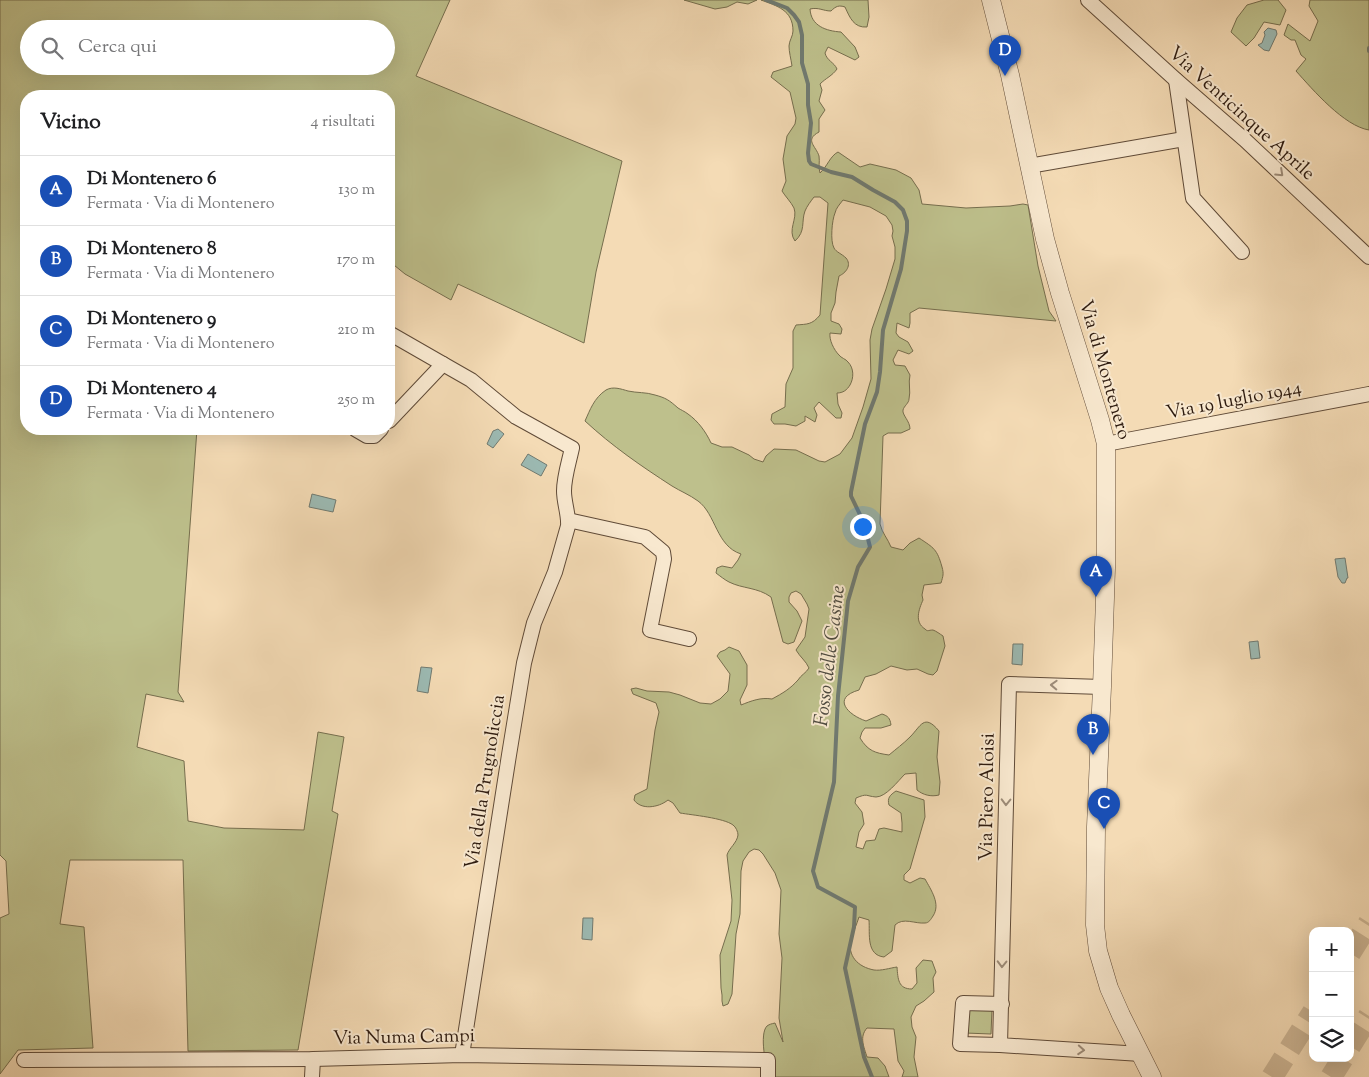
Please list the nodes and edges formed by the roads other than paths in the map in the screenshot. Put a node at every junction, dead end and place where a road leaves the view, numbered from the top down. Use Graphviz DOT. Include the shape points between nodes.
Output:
graph roads {
  1 [pos="1088,0"];
  2 [pos="992,1"];
  3 [pos="1176,80"];
  4 [pos="1184,139"];
  5 [pos="1029,166"];
  6 [pos="1242,252"];
  7 [pos="1369,257"];
  8 [pos="395,336"];
  9 [pos="443,364"];
  10 [pos="1369,394"];
  11 [pos="395,415"];
  12 [pos="1106,444"];
  13 [pos="568,520"];
  14 [pos="689,639"];
  15 [pos="1102,687"];
  16 [pos="1002,1004"];
  17 [pos="1000,1045"];
  18 [pos="1141,1054"];
  19 [pos="462,1056"];
  20 [pos="312,1059"];
  21 [pos="24,1060"];
  22 [pos="312,1077"];
  23 [pos="768,1077"];
  24 [pos="1152,1077"];
  1 -- 3 [label="street, Via Venticinque Aprile"];
  2 -- 5 [label="street, Via di Montenero"];
  3 -- 4 [label="street"];
  3 -- 7 [label="street, Via Venticinque Aprile, one-way"];
  4 -- 5 [label="street"];
  4 -- 6 [label="street" via="1194,198"];
  5 -- 12 [label="street, Via di Montenero" via="1045,239"];
  8 -- 9 [label="street, Via della Prugnoliccia"];
  9 -- 11 [label="street"];
  9 -- 13 [label="street, Via della Prugnoliccia" via="471,380 516,417 572,448 564,490"];
  10 -- 12 [label="street, Via 19 luglio 1944"];
  12 -- 15 [label="street, Via di Montenero"];
  13 -- 14 [label="street" via="645,537 663,552 650,630"];
  13 -- 19 [label="street, Via della Prugnoliccia" via="555,572 534,623 524,663"];
  15 -- 16 [label="street, Via Piero Aloisi, one-way" via="1009,684"];
  15 -- 18 [label="street, Via di Montenero" via="1096,827 1096,938 1109,988"];
  16 -- 17 [label="street, Via Piero Aloisi"];
  16 -- 17 [label="street" via="963,1003 960,1044"];
  17 -- 18 [label="street, one-way"];
  18 -- 24 [label="street, Via di Montenero"];
  19 -- 20 [label="street, Via Numa Campi"];
  19 -- 23 [label="street, Via Numa Campi" via="768,1060"];
  20 -- 21 [label="street, Via Numa Campi"];
  20 -- 22 [label="street"];
}
